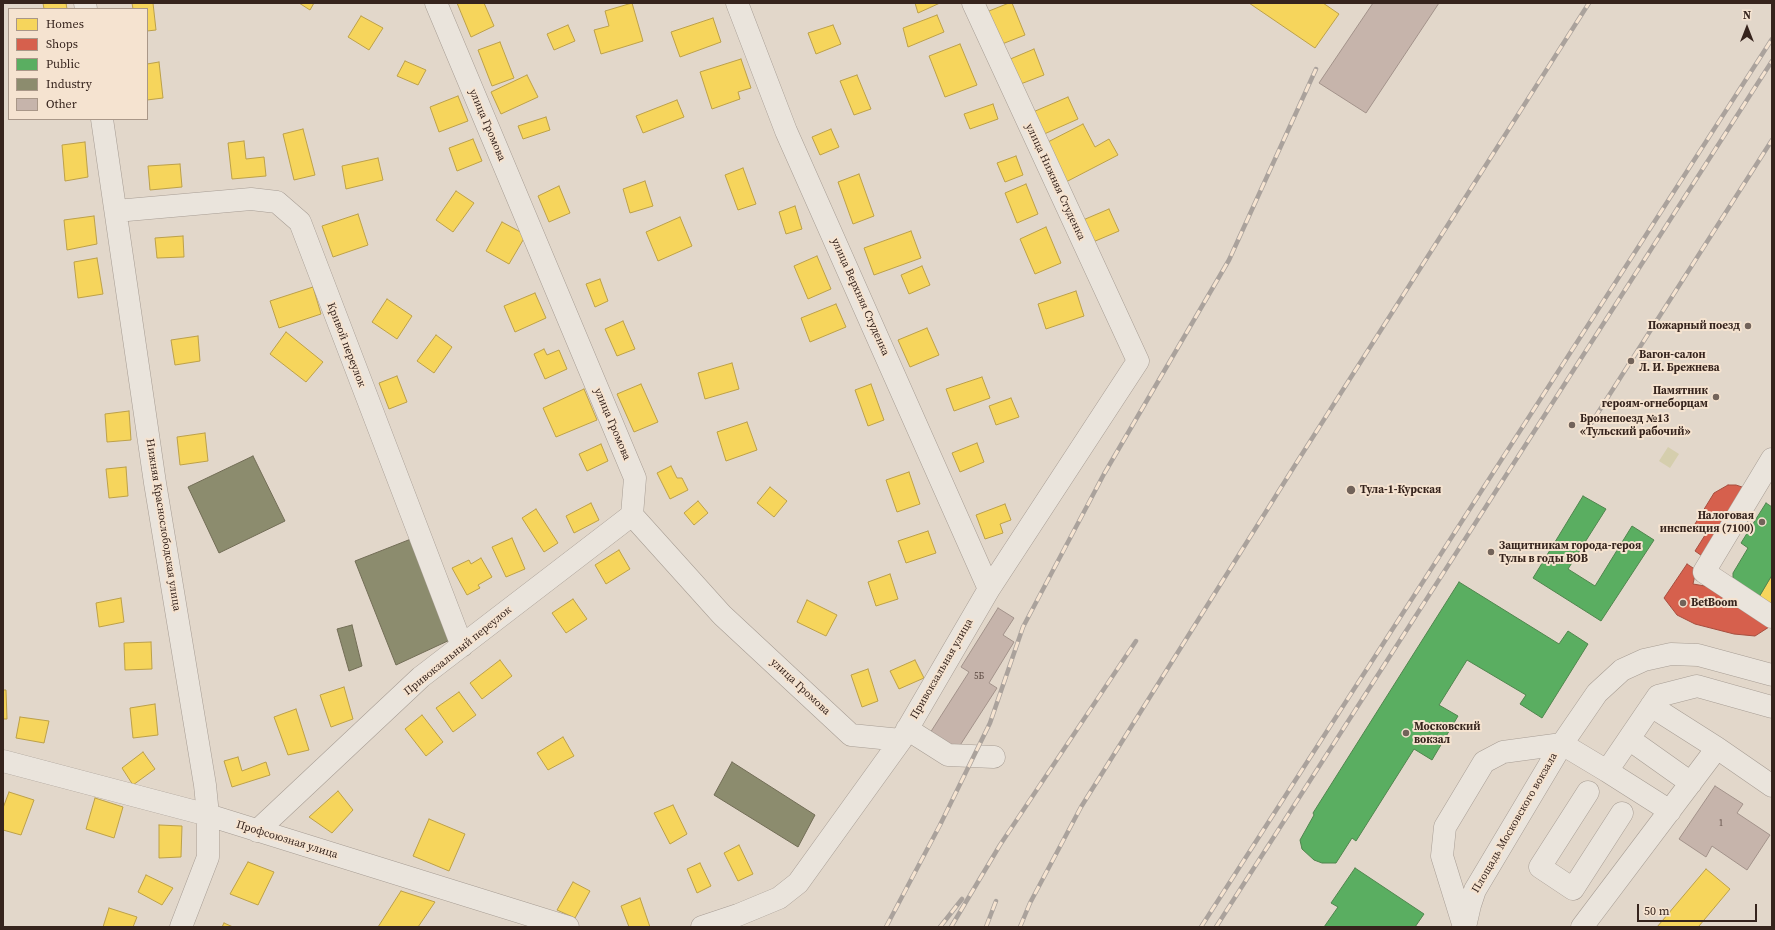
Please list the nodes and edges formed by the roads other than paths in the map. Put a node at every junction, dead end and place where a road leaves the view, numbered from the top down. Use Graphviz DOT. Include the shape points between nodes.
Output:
graph roads {
  1 [pos="436,3"];
  2 [pos="736,3"];
  3 [pos="973,3"];
  4 [pos="102,120"];
  5 [pos="116,211"];
  6 [pos="1138,361"];
  7 [pos="1772,459"];
  8 [pos="632,515"];
  9 [pos="989,589"];
  10 [pos="1772,617"];
  11 [pos="462,646"];
  12 [pos="1772,675"];
  13 [pos="1651,706"];
  14 [pos="1772,707"];
  15 [pos="904,734"];
  16 [pos="1629,740"];
  17 [pos="1562,744"];
  18 [pos="1717,748"];
  19 [pos="994,757"];
  20 [pos="3,761"];
  21 [pos="1607,771"];
  22 [pos="1691,783"];
  23 [pos="1772,786"];
  24 [pos="1588,792"];
  25 [pos="1670,811"];
  26 [pos="1622,813"];
  27 [pos="208,815"];
  28 [pos="257,831"];
  29 [pos="1587,868"];
  30 [pos="1614,885"];
  31 [pos="181,927"];
  32 [pos="568,927"];
  33 [pos="702,927"];
  34 [pos="1465,927"];
  35 [pos="1582,927"];
  1 -- 8 [label="street, улица Громова" via="634,478"];
  2 -- 9 [label="street, улица Верхняя Cтуденка" via="786,131"];
  3 -- 6 [label="street, улица Нижняя Cтуденкa"];
  4 -- 5 [label="street, Нижняя Краснослободская улица"];
  5 -- 11 [label="street, Кривой переулок" via="251,199 277,202 300,222"];
  5 -- 27 [label="street, Нижняя Краснослободская улица"];
  6 -- 9 [label="street, Привокзальная улица"];
  7 -- 10 [label="street" via="1704,572"];
  8 -- 11 [label="street, Привокзальный переулок"];
  8 -- 15 [label="street, улица Громова" via="722,615 851,736"];
  9 -- 15 [label="street, Привокзальная улица"];
  11 -- 28 [label="street, Привокзальный переулок" via="421,677"];
  12 -- 17 [label="street, Площадь Московского вокзала" via="1698,656 1671,654 1644,660 1622,670 1598,693"];
  13 -- 14 [label="street" via="1658,696 1697,686"];
  13 -- 16 [label="street"];
  13 -- 18 [label="street"];
  15 -- 19 [label="street" via="948,755"];
  15 -- 33 [label="street, Привокзальная улица" via="798,883 779,898"];
  16 -- 21 [label="street"];
  16 -- 22 [label="street"];
  17 -- 21 [label="street"];
  17 -- 34 [label="street, Площадь Московского вокзала" via="1475,890"];
  17 -- 34 [label="street, Площадь Московского вокзала" via="1503,752 1484,762 1445,828 1442,856"];
  18 -- 22 [label="street"];
  18 -- 23 [label="street"];
  20 -- 27 [label="street, Профсоюзная улица"];
  21 -- 25 [label="street"];
  22 -- 25 [label="street"];
  24 -- 29 [label="street" via="1540,867 1573,889"];
  25 -- 30 [label="street"];
  26 -- 29 [label="street"];
  27 -- 28 [label="street, Профсоюзная улица"];
  27 -- 31 [label="street, Нижняя Краснослободская улица" via="208,857"];
  28 -- 32 [label="street, Профсоюзная улица"];
  29 -- 30 [label="street"];
  30 -- 35 [label="street"];
}
